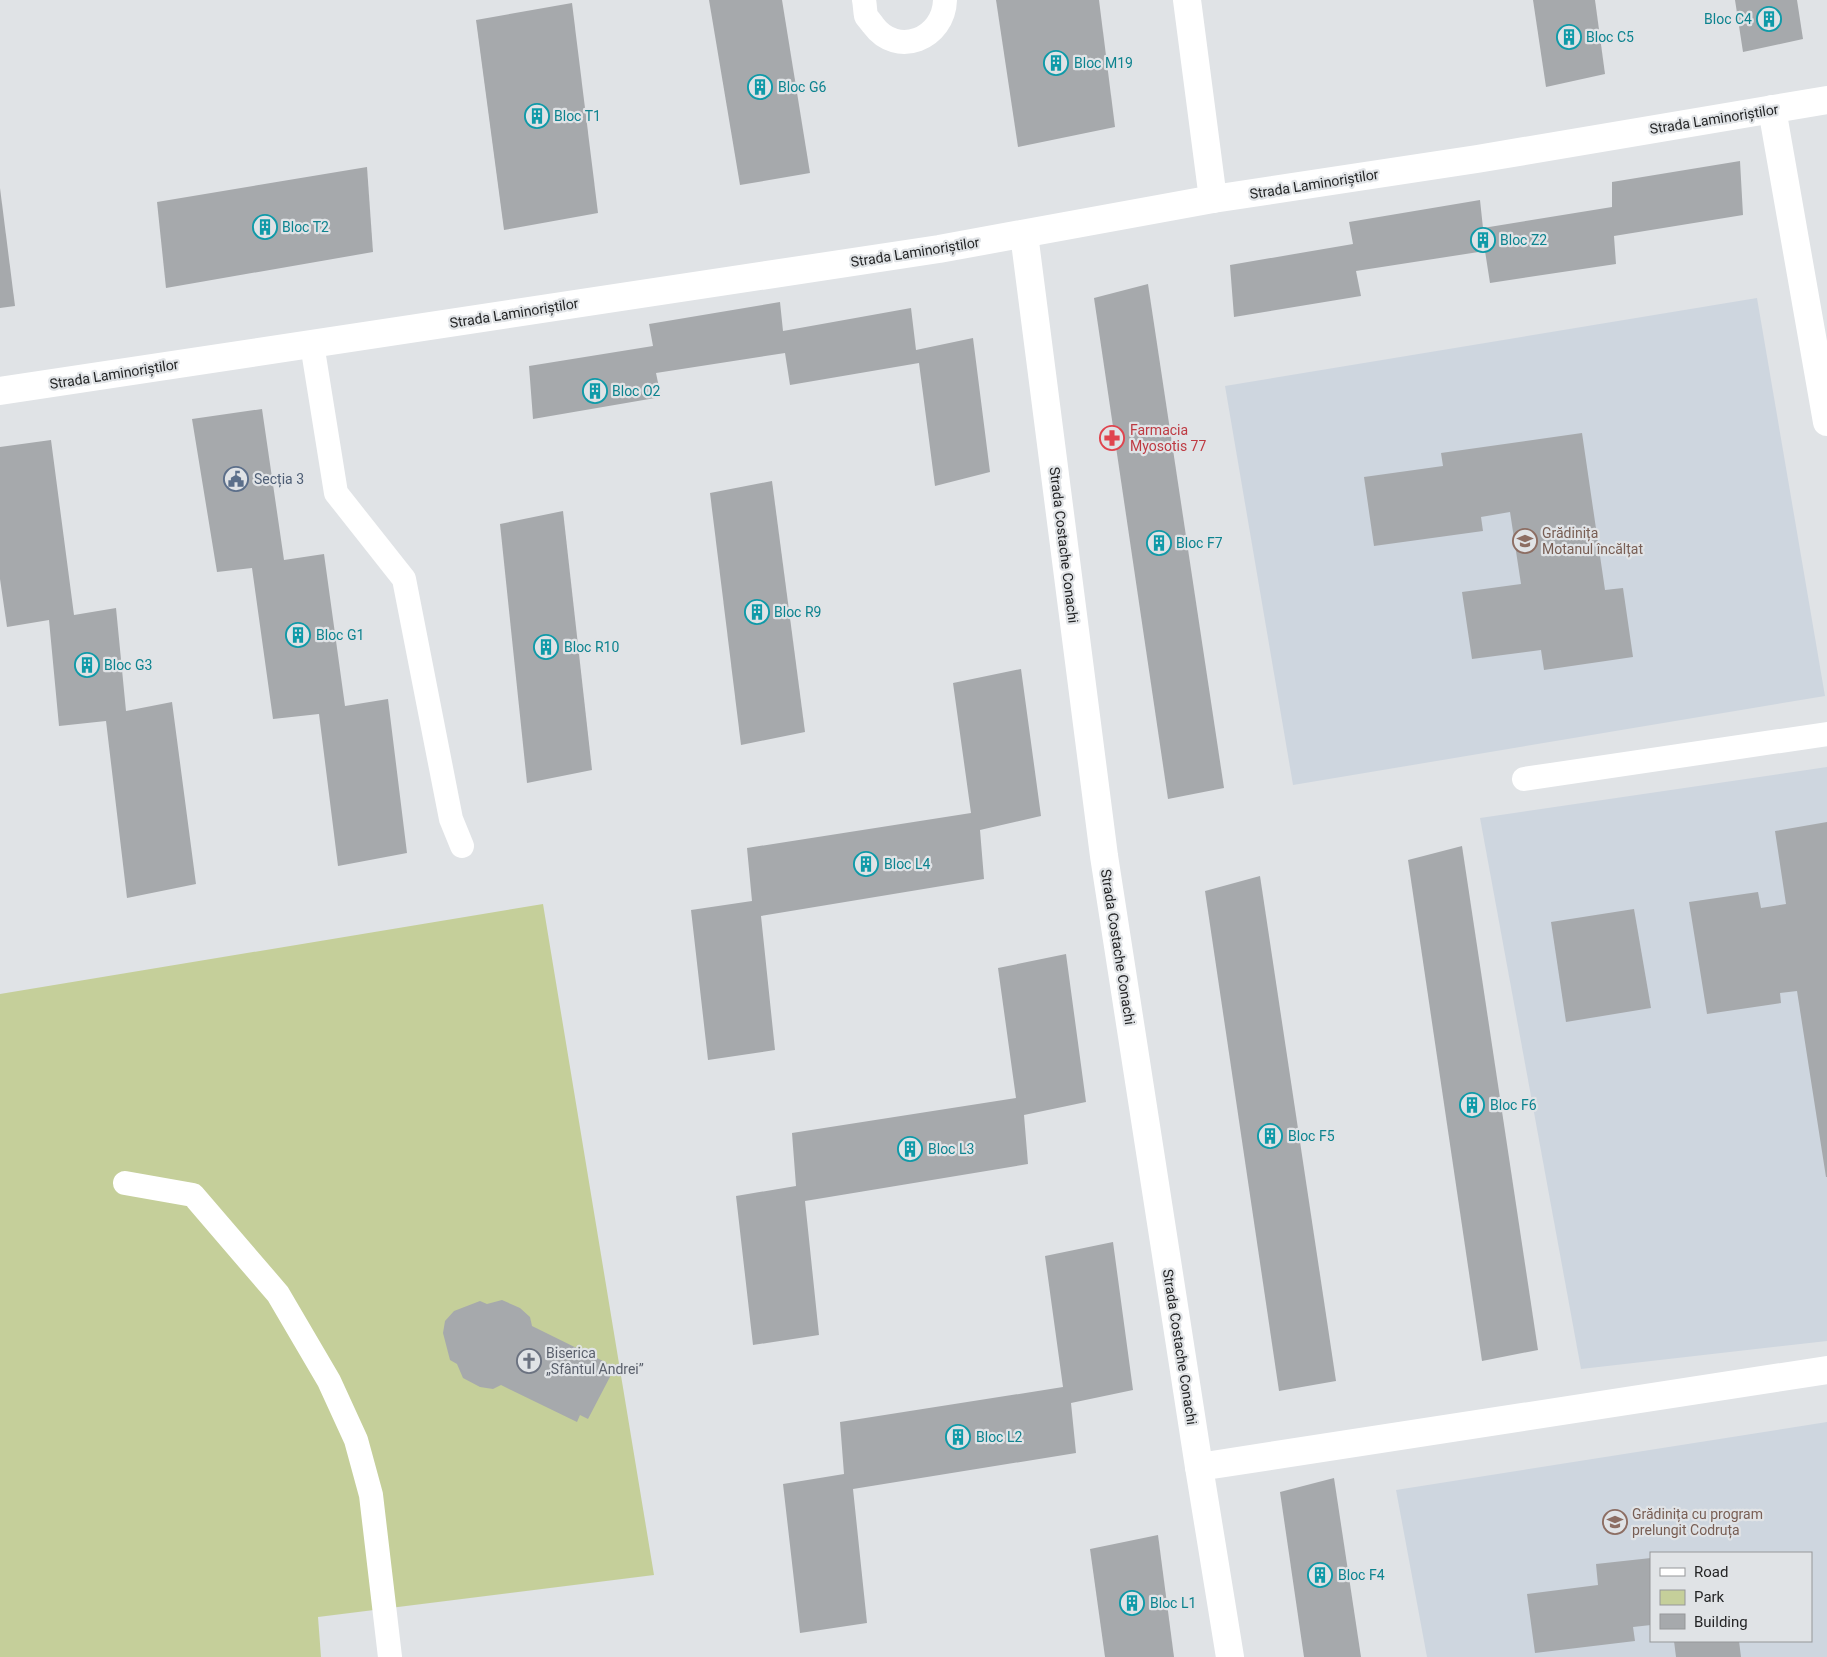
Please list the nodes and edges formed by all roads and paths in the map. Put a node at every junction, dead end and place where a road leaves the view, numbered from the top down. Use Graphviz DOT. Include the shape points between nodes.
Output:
graph roads {
  1 [pos="864,0"];
  2 [pos="946,0"];
  3 [pos="1187,0"];
  4 [pos="1827,100"];
  5 [pos="1772,109"];
  6 [pos="1213,199"];
  7 [pos="1024,234"];
  8 [pos="312,344"];
  9 [pos="0,391"];
  10 [pos="1827,422"];
  11 [pos="1827,734"];
  12 [pos="1524,780"];
  13 [pos="462,846"];
  14 [pos="125,1183"];
  15 [pos="1827,1370"];
  16 [pos="1199,1467"];
  17 [pos="390,1657"];
  18 [pos="1230,1657"];
  1 -- 2 [label="lane" via="867,16 878,32 895,40 914,41 928,35 939,24"];
  3 -- 6 [label="street"];
  4 -- 5 [label="street, Strada Laminoriștilor"];
  5 -- 6 [label="street, Strada Laminoriștilor"];
  5 -- 10 [label="street"];
  6 -- 7 [label="street, Strada Laminoriștilor"];
  7 -- 8 [label="street, Strada Laminoriștilor"];
  7 -- 16 [label="street, Strada Costache Conachi" via="1104,856"];
  8 -- 9 [label="street, Strada Laminoriștilor"];
  8 -- 13 [label="lane" via="336,494 404,579 451,819"];
  11 -- 12 [label="lane"];
  14 -- 17 [label="lane" via="193,1195 278,1294 329,1381 356,1440 371,1495"];
  15 -- 16 [label="street"];
  16 -- 18 [label="street, Strada Costache Conachi"];
}
